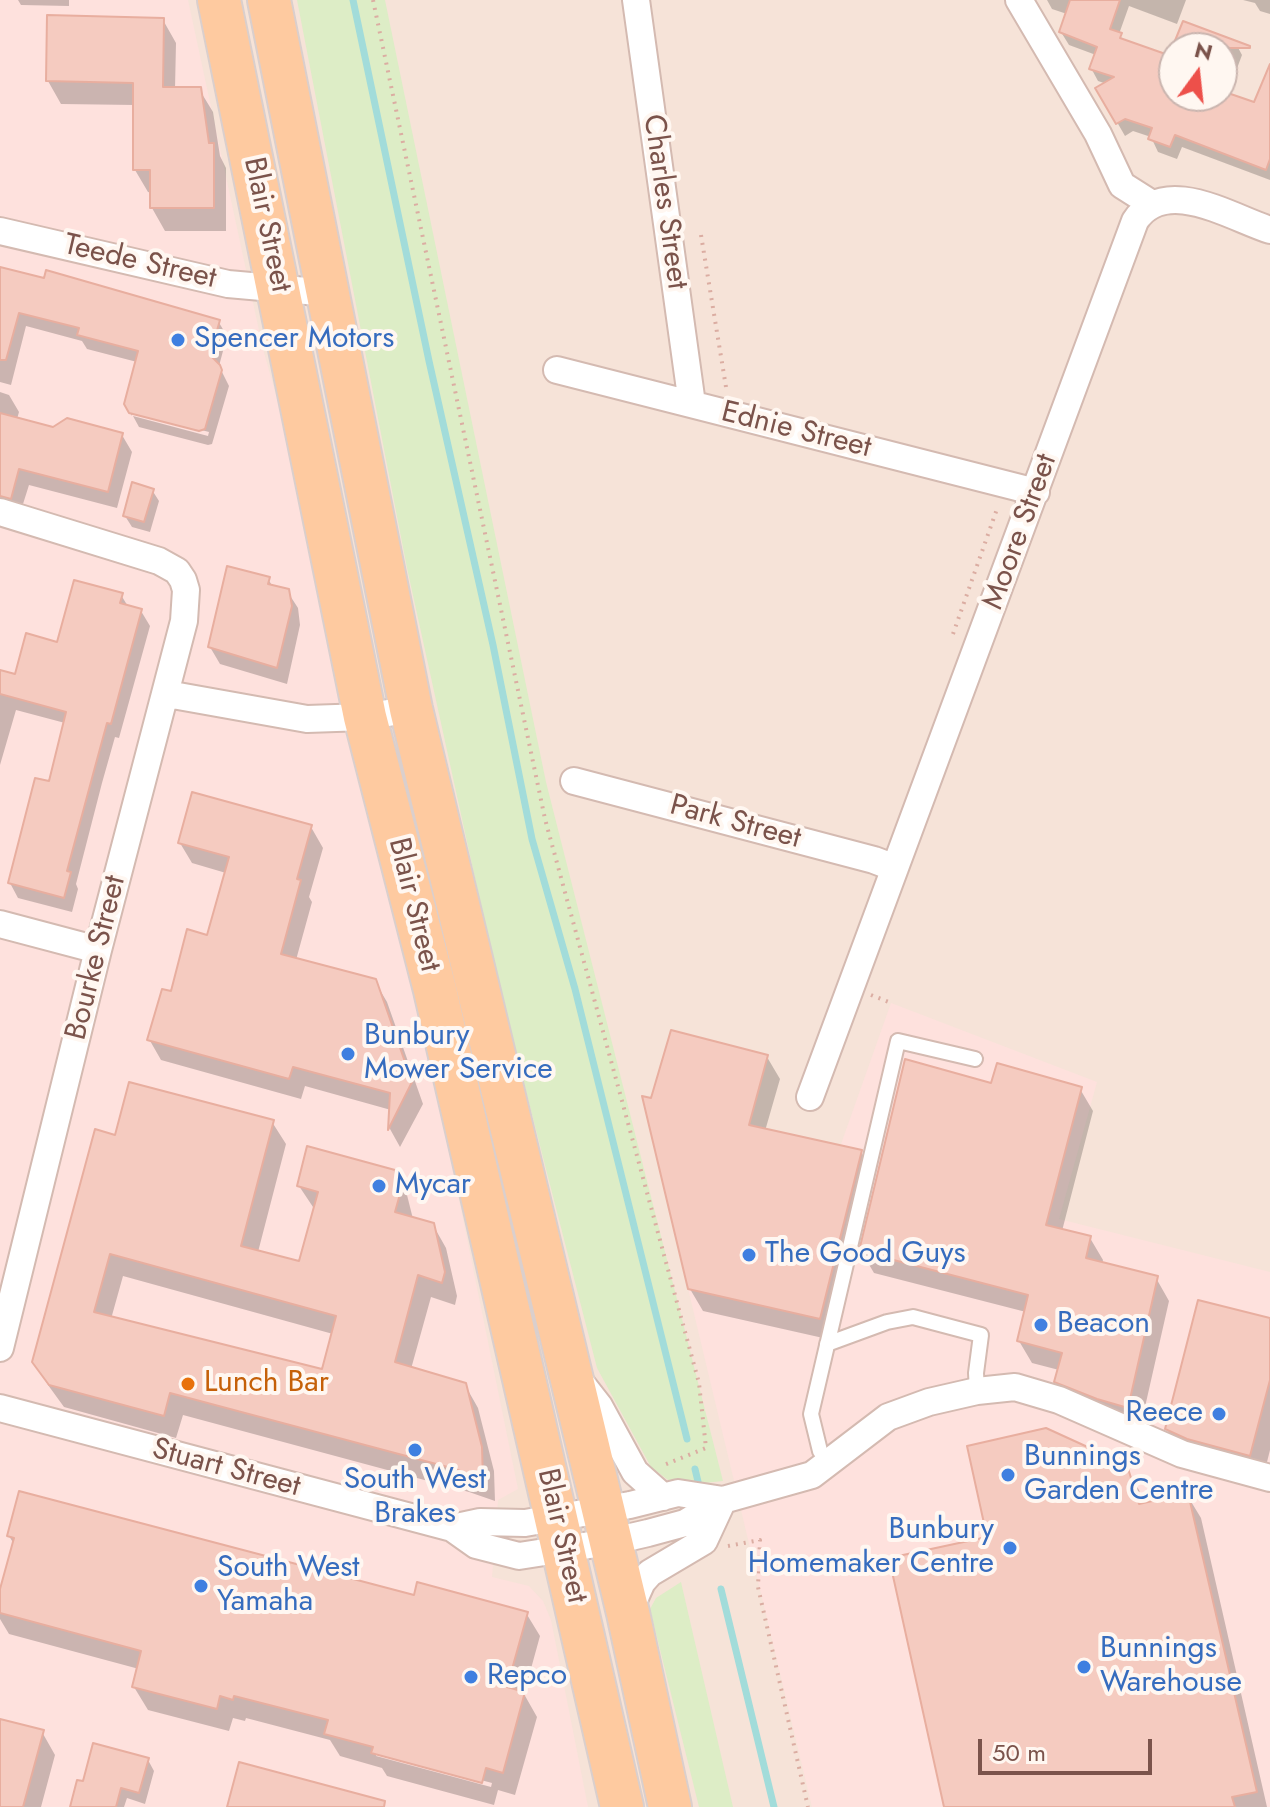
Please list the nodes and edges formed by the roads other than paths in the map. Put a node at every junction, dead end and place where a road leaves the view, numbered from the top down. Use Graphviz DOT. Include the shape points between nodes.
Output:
graph roads {
  1 [pos="219,0"];
  2 [pos="269,0"];
  3 [pos="636,0"];
  4 [pos="1019,0"];
  5 [pos="1152,204"];
  6 [pos="1270,230"];
  7 [pos="0,231"];
  8 [pos="279,289"];
  9 [pos="329,293"];
  10 [pos="557,370"];
  11 [pos="692,404"];
  12 [pos="1036,492"];
  13 [pos="0,512"];
  14 [pos="167,694"];
  15 [pos="411,709"];
  16 [pos="365,717"];
  17 [pos="574,781"];
  18 [pos="895,868"];
  19 [pos="0,924"];
  20 [pos="98,950"];
  21 [pos="975,1059"];
  22 [pos="810,1097"];
  23 [pos="827,1344"];
  24 [pos="0,1348"];
  25 [pos="569,1367"];
  26 [pos="977,1391"];
  27 [pos="0,1408"];
  28 [pos="829,1464"];
  29 [pos="1270,1478"];
  30 [pos="663,1497"];
  31 [pos="723,1500"];
  32 [pos="606,1526"];
  33 [pos="561,1533"];
  34 [pos="628,1613"];
  35 [pos="622,1807"];
  36 [pos="670,1807"];
  1 -- 8 [label="main road, Blair Street"];
  2 -- 9 [label="main road, Blair Street"];
  3 -- 11 [label="street, Charles Street"];
  4 -- 5 [label="street" via="1122,185"];
  5 -- 6 [label="street" via="1182,200"];
  5 -- 12 [label="street, Moore Street" via="1132,228"];
  7 -- 8 [label="street, Teede Street" via="228,284"];
  8 -- 9 [label="street, Teede Street"];
  8 -- 16 [label="main road, Blair Street"];
  9 -- 15 [label="main road, Blair Street"];
  10 -- 11 [label="street, Ednie Street"];
  11 -- 12 [label="street, Ednie Street"];
  12 -- 18 [label="street, Moore Street"];
  13 -- 14 [label="street, Bourke Street" via="177,571 186,602"];
  14 -- 16 [label="street" via="289,717"];
  14 -- 20 [label="street, Bourke Street"];
  15 -- 16 [label="street"];
  15 -- 25 [label="main road, Blair Street"];
  16 -- 33 [label="main road, Blair Street" via="435,990"];
  17 -- 18 [label="street, Park Street"];
  18 -- 22 [label="street, Moore Street"];
  19 -- 20 [label="street"];
  20 -- 24 [label="street, Bourke Street"];
  21 -- 23 [label="lane" via="898,1041"];
  23 -- 26 [label="lane" via="913,1317 981,1335"];
  23 -- 28 [label="lane" via="811,1414 820,1451"];
  25 -- 30 [label="street" via="599,1406 635,1472"];
  25 -- 32 [label="main road, Blair Street"];
  26 -- 28 [label="street" via="888,1417"];
  26 -- 29 [label="street" via="1015,1387 1059,1400 1182,1454"];
  27 -- 33 [label="street, Stuart Street" via="452,1528 476,1545 519,1556"];
  28 -- 31 [label="street" via="812,1475"];
  30 -- 31 [label="street" via="678,1493"];
  30 -- 32 [label="street"];
  31 -- 32 [label="street" via="685,1523"];
  31 -- 34 [label="street" via="704,1541 650,1573"];
  32 -- 33 [label="street, Stuart Street"];
  32 -- 34 [label="main road, Blair Street"];
  33 -- 35 [label="main road, Blair Street"];
  34 -- 36 [label="main road, Blair Street"];
}
